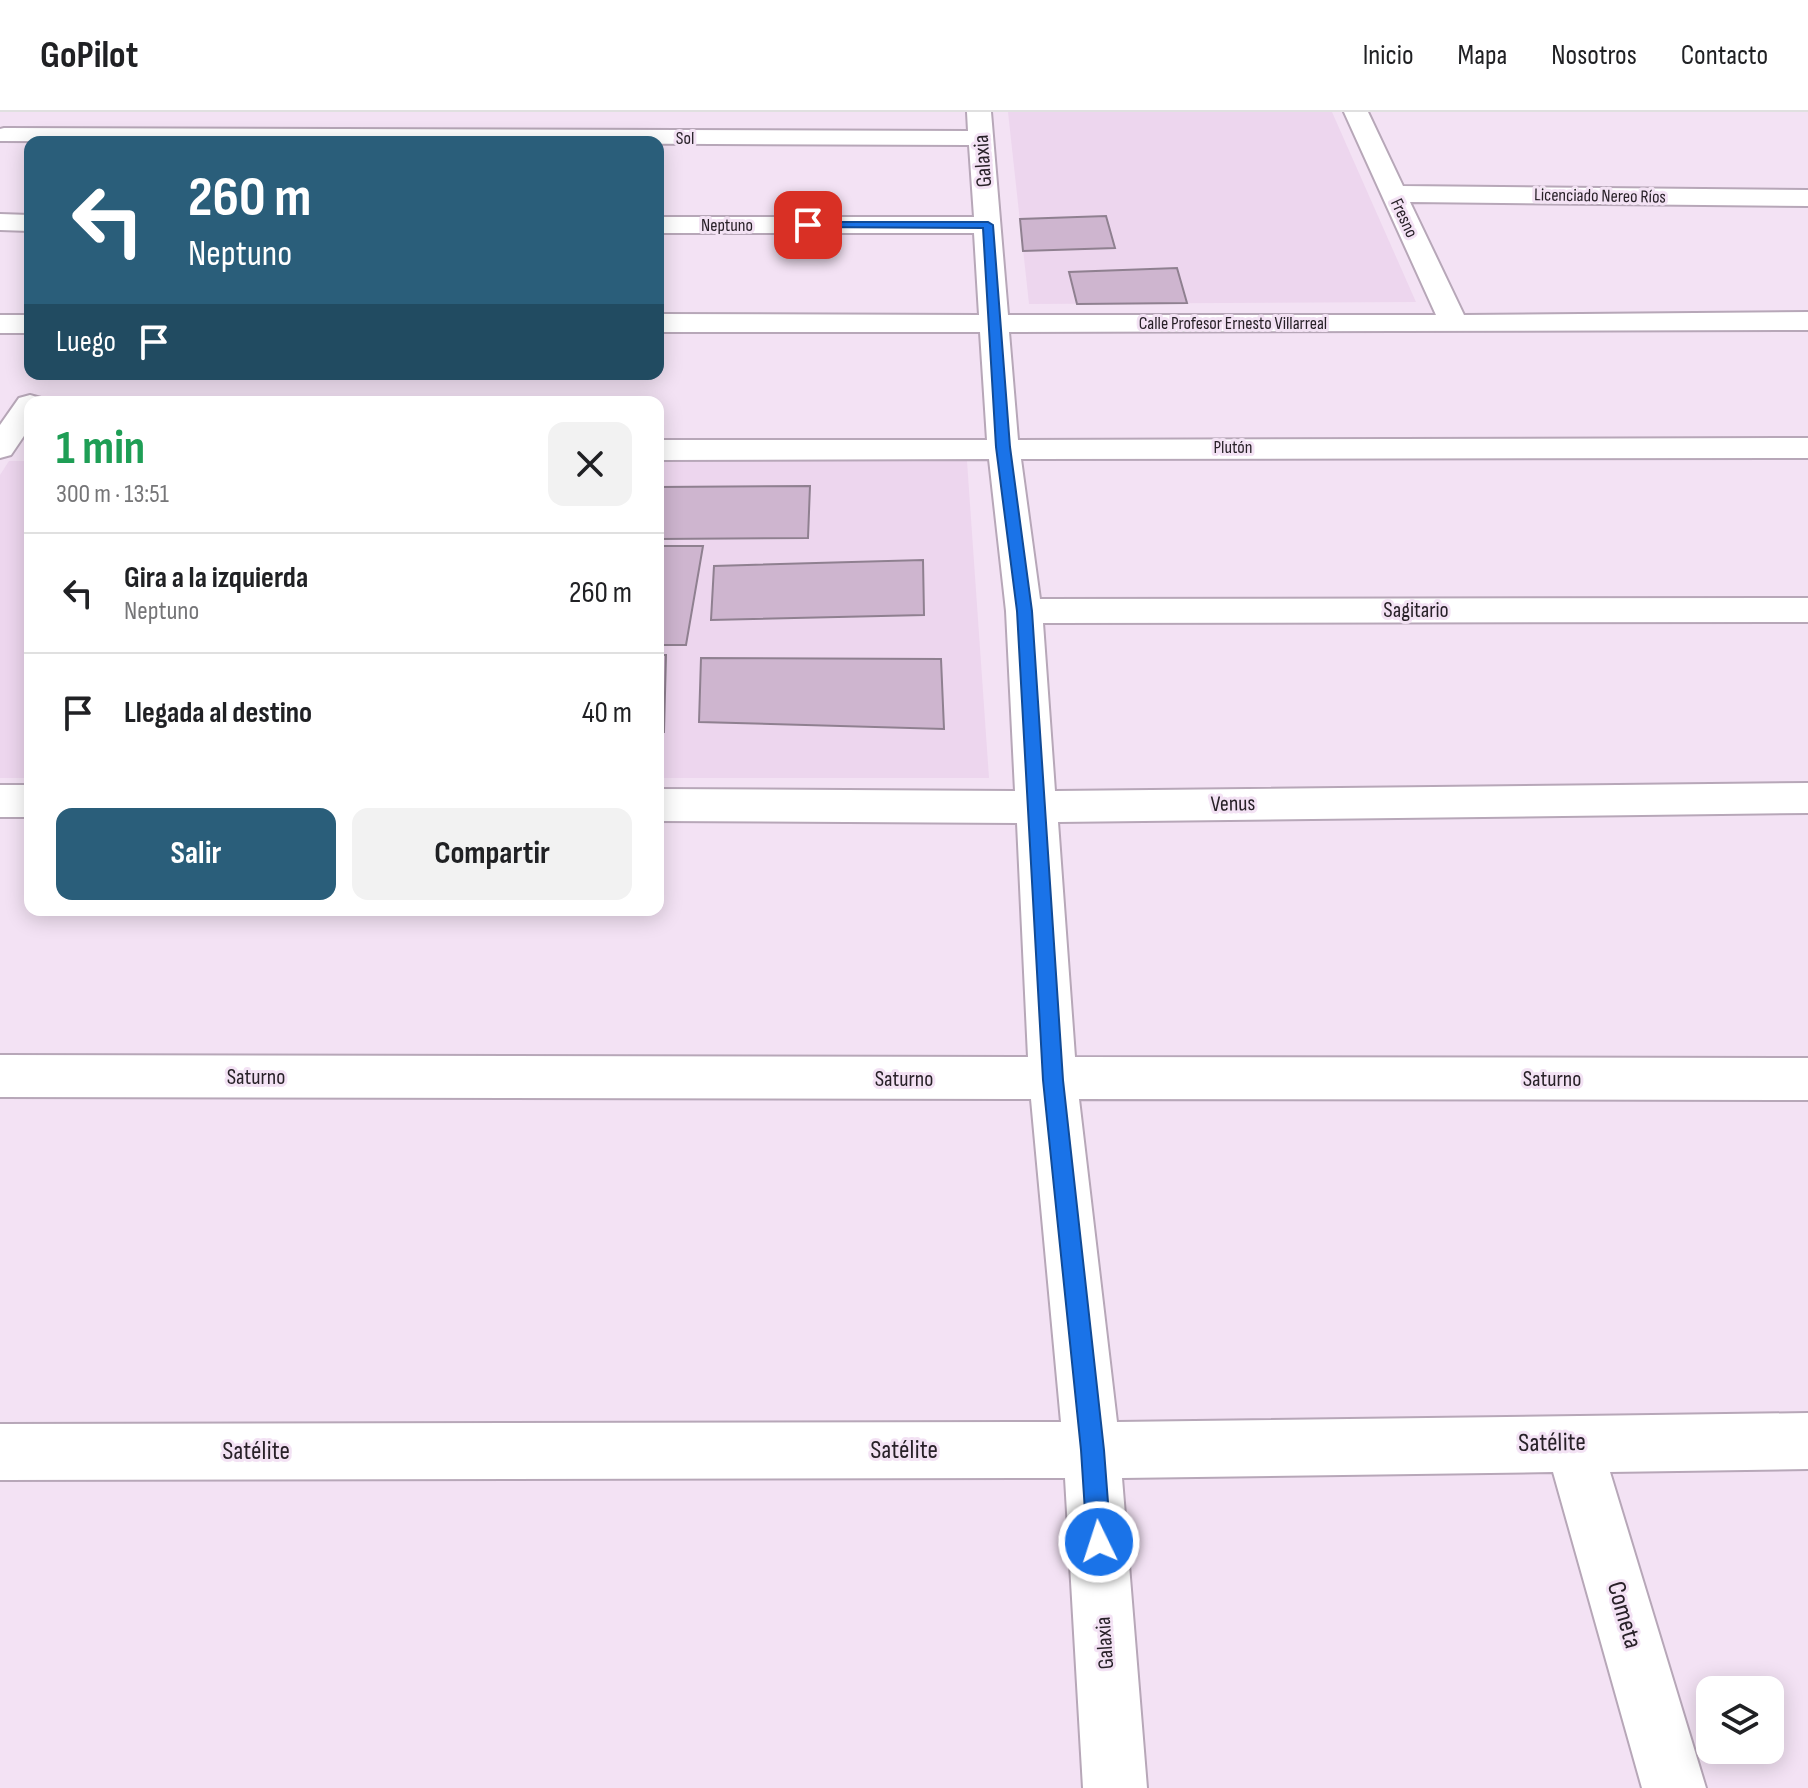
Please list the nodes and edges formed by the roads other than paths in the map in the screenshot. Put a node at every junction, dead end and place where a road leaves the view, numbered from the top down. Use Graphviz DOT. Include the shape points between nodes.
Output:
graph roads {
  1 [pos="23,112"];
  2 [pos="238,112"];
  3 [pos="1356,112"];
  4 [pos="980,125"];
  5 [pos="222,136"];
  6 [pos="422,136"];
  7 [pos="2,137"];
  8 [pos="24,137"];
  9 [pos="1393,194"];
  10 [pos="1808,198"];
  11 [pos="0,222"];
  12 [pos="24,223"];
  13 [pos="664,225"];
  14 [pos="988,225"];
  15 [pos="1808,321"];
  16 [pos="664,323"];
  17 [pos="994,323"];
  18 [pos="0,324"];
  19 [pos="24,324"];
  20 [pos="1454,324"];
  21 [pos="24,412"];
  22 [pos="1003,447"];
  23 [pos="0,448"];
  24 [pos="1808,448"];
  25 [pos="664,450"];
  26 [pos="0,455"];
  27 [pos="24,455"];
  28 [pos="1808,610"];
  29 [pos="1024,611"];
  30 [pos="1808,798"];
  31 [pos="0,801"];
  32 [pos="24,801"];
  33 [pos="664,805"];
  34 [pos="1035,807"];
  35 [pos="0,1076"];
  36 [pos="1808,1079"];
  37 [pos="1053,1080"];
  38 [pos="1808,1441"];
  39 [pos="1573,1442"];
  40 [pos="1092,1450"];
  41 [pos="0,1452"];
  42 [pos="1115,1788"];
  43 [pos="1674,1788"];
  1 -- 7 [label="street"];
  2 -- 5 [label="street"];
  3 -- 9 [label="street, Fresno"];
  4 -- 6 [label="street, Sol"];
  4 -- 14 [label="street, Galaxia"];
  7 -- 8 [label="street, Sol"];
  9 -- 10 [label="street, Licenciado Nereo Ríos"];
  9 -- 20 [label="street, Fresno"];
  11 -- 12 [label="street"];
  13 -- 14 [label="street, Neptuno"];
  14 -- 17 [label="street, Galaxia"];
  15 -- 20 [label="street, Calle Profesor Ernesto Villarreal"];
  16 -- 17 [label="street, Calle Profesor Ernesto Villarreal"];
  17 -- 20 [label="street, Calle Profesor Ernesto Villarreal"];
  17 -- 22 [label="street, Galaxia"];
  18 -- 19 [label="street"];
  21 -- 23 [label="street"];
  22 -- 24 [label="street, Plutón"];
  22 -- 25 [label="street, Plutón"];
  22 -- 29 [label="street, Galaxia"];
  26 -- 27 [label="street"];
  28 -- 29 [label="street, Sagitario"];
  29 -- 34 [label="street, Galaxia"];
  30 -- 34 [label="street, Venus"];
  31 -- 32 [label="street"];
  33 -- 34 [label="street, Venus"];
  34 -- 37 [label="street, Galaxia"];
  35 -- 37 [label="street, Saturno"];
  36 -- 37 [label="street, Saturno"];
  37 -- 40 [label="street, Galaxia"];
  38 -- 39 [label="street, Satélite"];
  39 -- 40 [label="street, Satélite"];
  39 -- 43 [label="street, Cometa"];
  40 -- 41 [label="street, Satélite"];
  40 -- 42 [label="street, Galaxia"];
}
